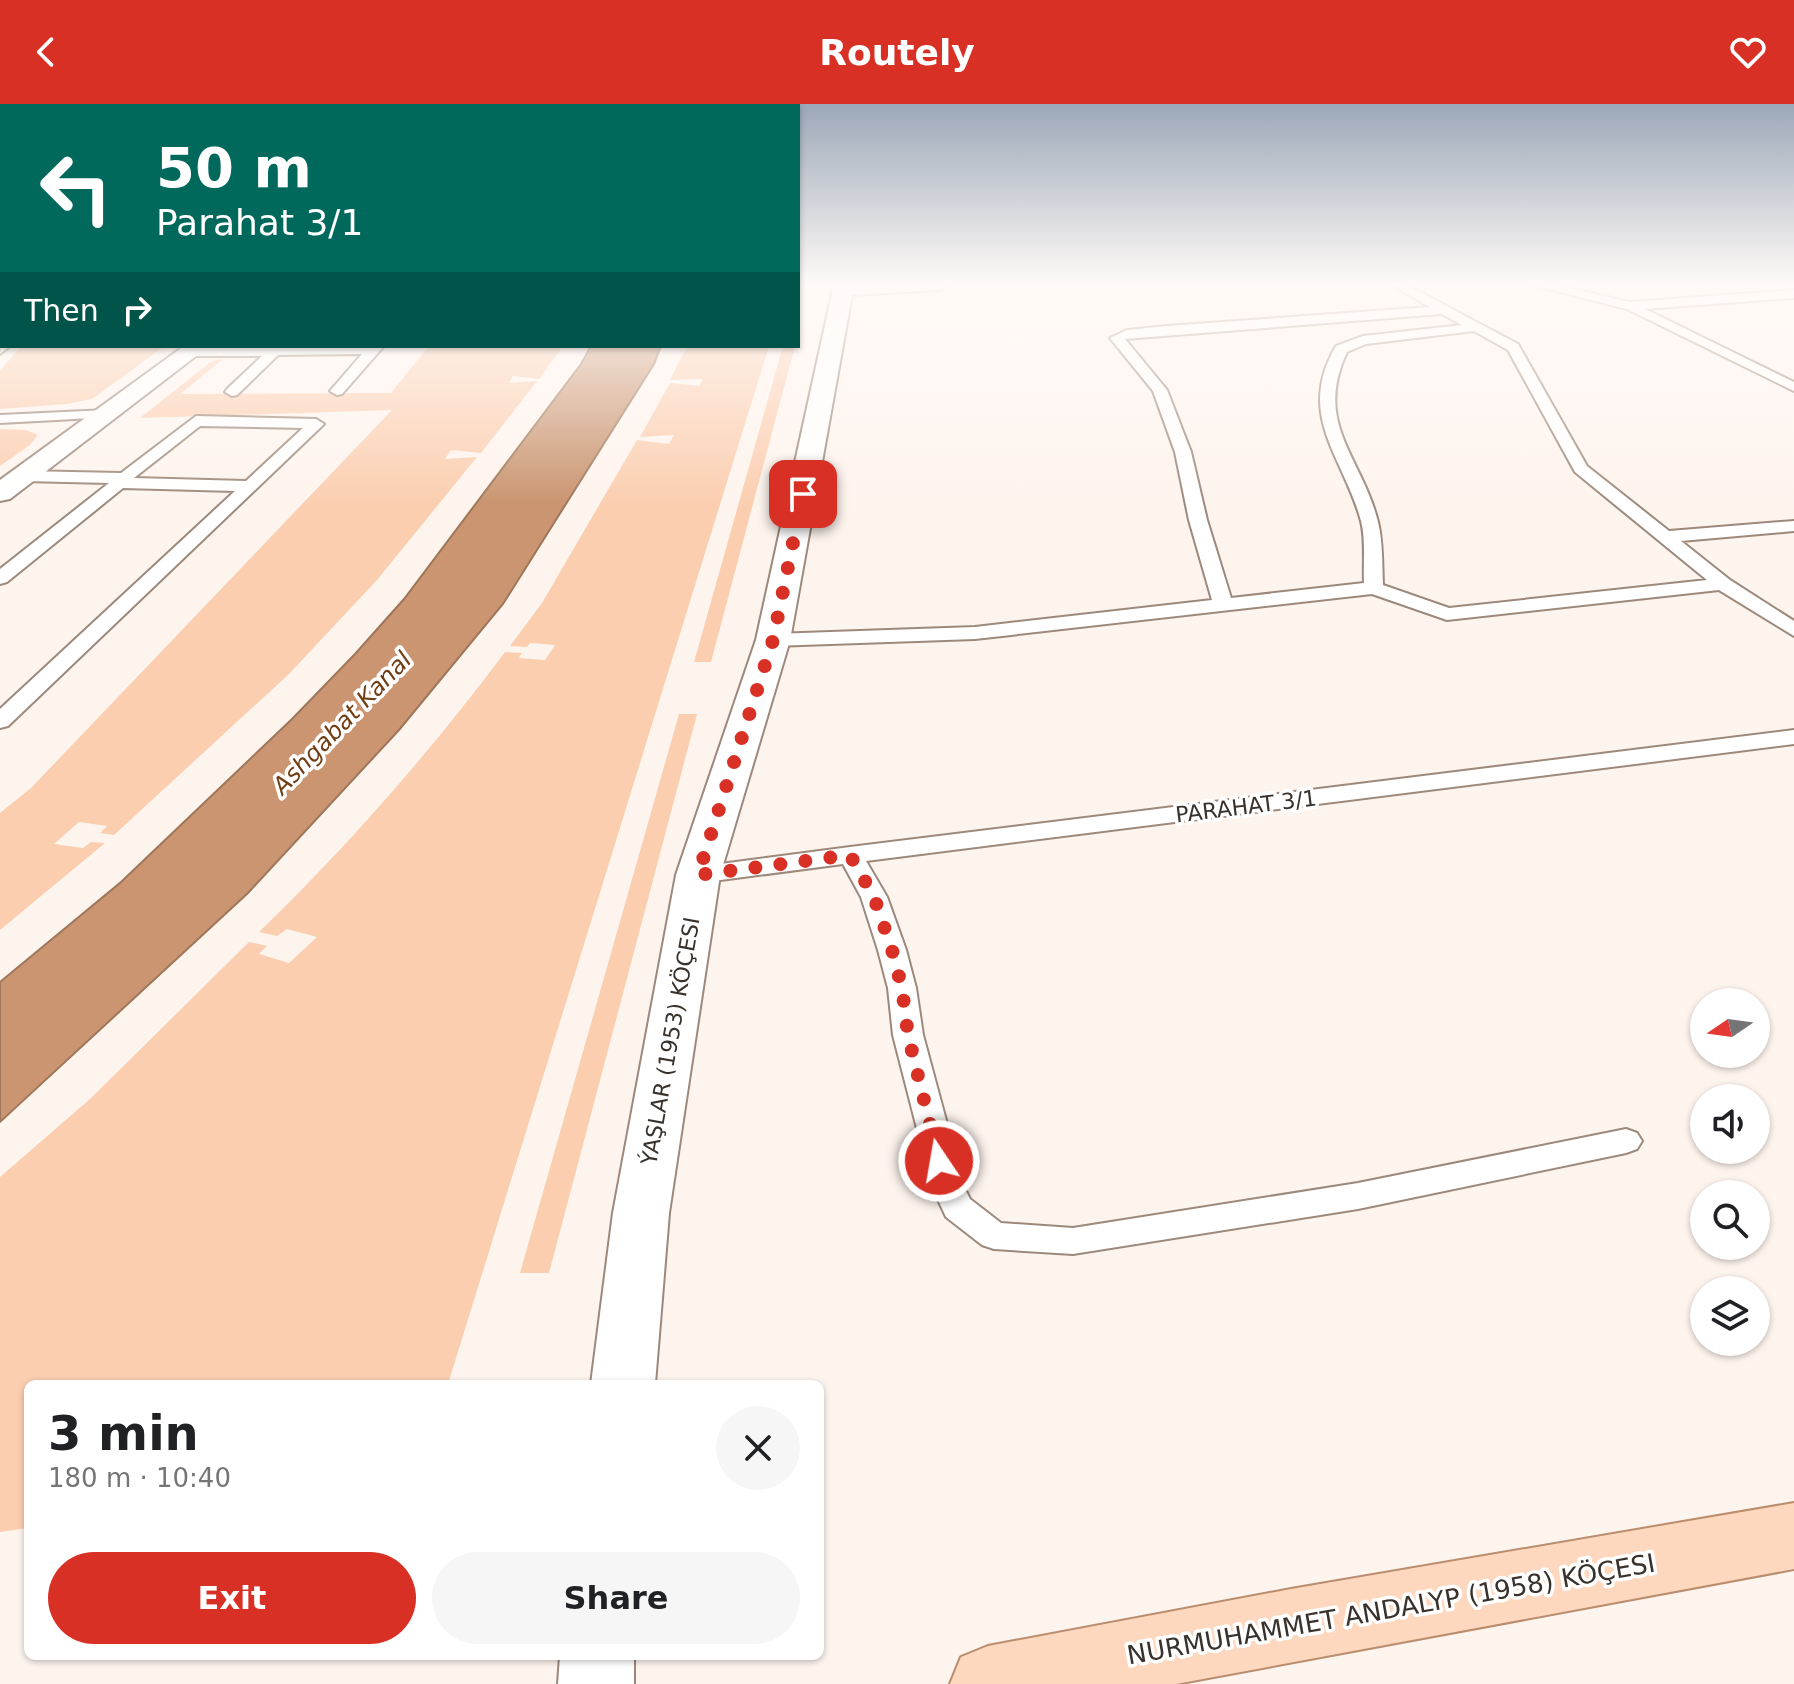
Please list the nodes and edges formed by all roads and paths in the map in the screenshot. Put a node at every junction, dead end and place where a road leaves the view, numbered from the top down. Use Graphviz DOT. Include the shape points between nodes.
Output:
graph roads {
  1 [pos="182,358"];
  2 [pos="269,358"];
  3 [pos="367,358"];
  4 [pos="828,358"];
  5 [pos="1133,358"];
  6 [pos="1337,358"];
  7 [pos="1519,358"];
  8 [pos="1735,358"];
  9 [pos="1794,387"];
  10 [pos="337,391"];
  11 [pos="232,392"];
  12 [pos="107,414"];
  13 [pos="0,419"];
  14 [pos="23,476"];
  15 [pos="122,481"];
  16 [pos="250,486"];
  17 [pos="0,493"];
  18 [pos="1794,526"];
  19 [pos="1665,537"];
  20 [pos="0,578"];
  21 [pos="1723,584"];
  22 [pos="1374,588"];
  23 [pos="1223,605"];
  24 [pos="1794,630"];
  25 [pos="773,640"];
  26 [pos="0,721"];
  27 [pos="1794,737"];
  28 [pos="850,855"];
  29 [pos="698,875"];
  30 [pos="1626,1141"];
  31 [pos="623,1380"];
  32 [pos="1794,1536"];
  33 [pos="597,1660"];
  34 [pos="596,1684"];
  35 [pos="988,1684"];
  1 -- 12 [label="street"];
  2 -- 11 [label="lane"];
  3 -- 10 [label="lane"];
  4 -- 25 [label="street, ÝAŞLAR (1953) KÖÇESI"];
  5 -- 23 [label="lane" via="1160,390 1183,452"];
  6 -- 22 [label="lane" via="1326,415 1370,523"];
  7 -- 19 [label="lane" via="1581,469"];
  8 -- 9 [label="lane"];
  12 -- 13 [label="lane"];
  12 -- 14 [label="street"];
  14 -- 15 [label="lane"];
  14 -- 17 [label="street"];
  15 -- 16 [label="lane"];
  15 -- 16 [label="lane" via="196,421 316,424"];
  15 -- 20 [label="lane"];
  16 -- 26 [label="lane"];
  18 -- 19 [label="lane"];
  19 -- 21 [label="lane"];
  21 -- 22 [label="lane" via="1447,614"];
  21 -- 24 [label="lane"];
  22 -- 23 [label="lane"];
  23 -- 25 [label="lane" via="975,633"];
  25 -- 29 [label="street, ÝAŞLAR (1953) KÖÇESI"];
  27 -- 28 [label="lane, PARAHAT 3/1"];
  28 -- 29 [label="lane, PARAHAT 3/1"];
  28 -- 30 [label="lane" via="874,897 892,950 948,1187 958,1208 994,1236 1073,1241 1358,1196"];
  29 -- 31 [label="street, ÝAŞLAR (1953) KÖÇESI" via="641,1213"];
  32 -- 35 [label="main road, NURMUHAMMET ANDALYP (1958) KÖÇESI"];
  33 -- 34 [label="street"];
}
